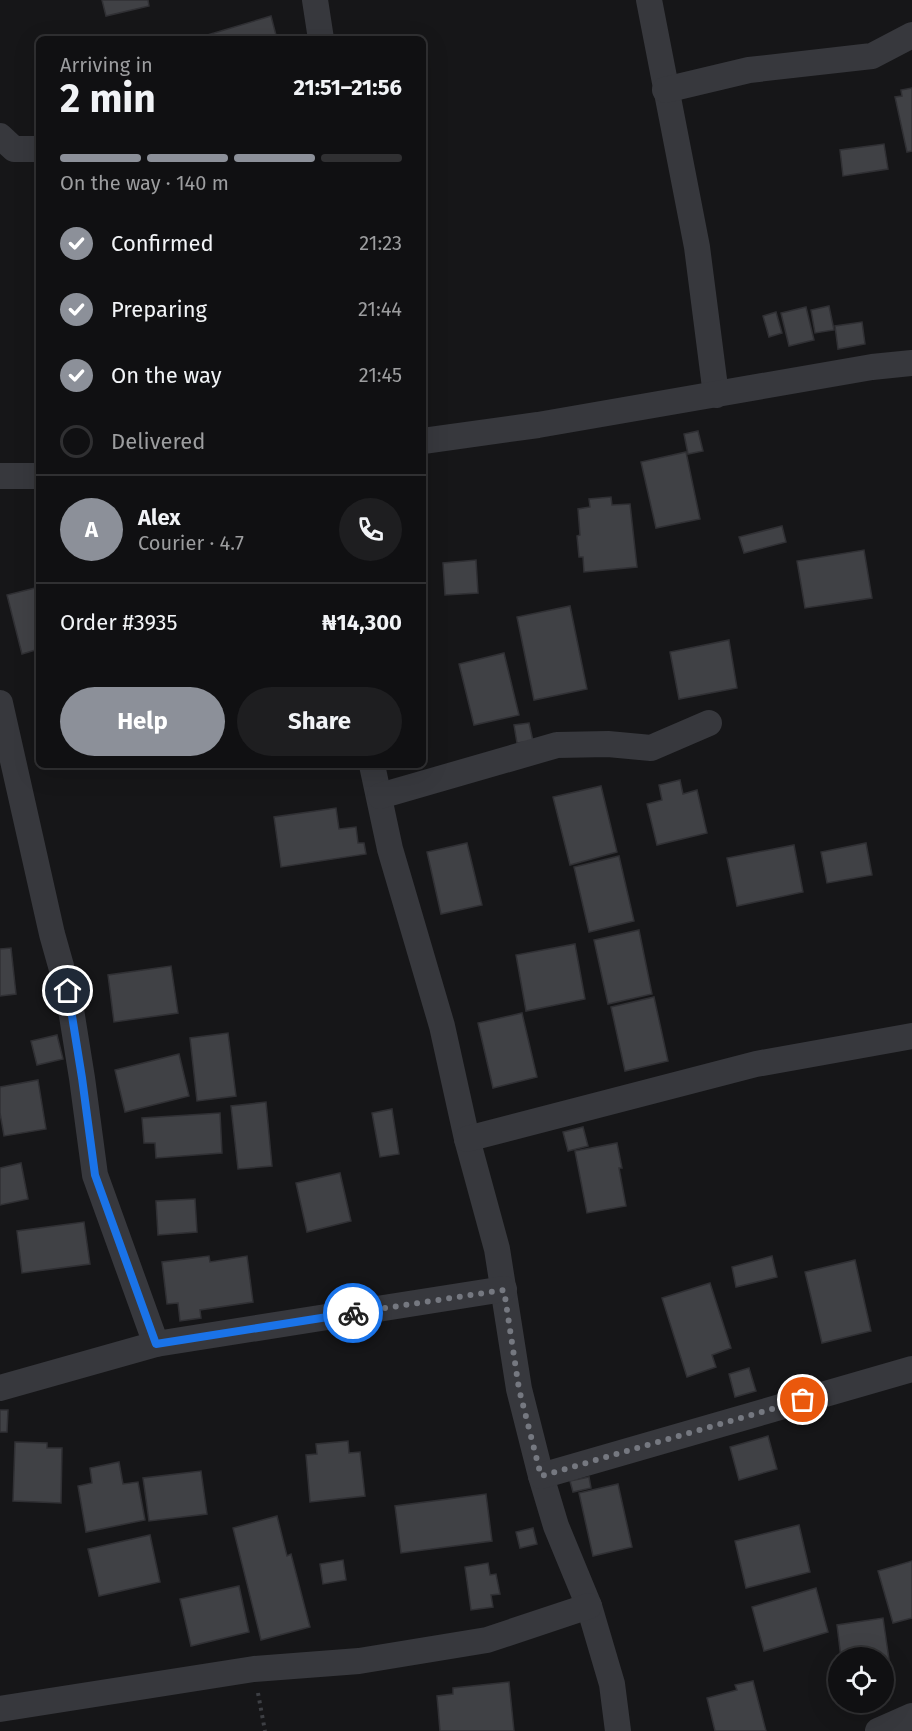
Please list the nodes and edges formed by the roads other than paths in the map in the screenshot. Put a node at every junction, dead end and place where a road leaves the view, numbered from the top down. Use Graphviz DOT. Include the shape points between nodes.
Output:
graph roads {
  1 [pos="315,0"];
  2 [pos="649,0"];
  3 [pos="912,35"];
  4 [pos="321,36"];
  5 [pos="665,90"];
  6 [pos="0,136"];
  7 [pos="36,149"];
  8 [pos="912,363"];
  9 [pos="716,395"];
  10 [pos="426,441"];
  11 [pos="0,476"];
  12 [pos="36,476"];
  13 [pos="0,703"];
  14 [pos="708,723"];
  15 [pos="373,768"];
  16 [pos="380,796"];
  17 [pos="912,1036"];
  18 [pos="467,1139"];
  19 [pos="504,1290"];
  20 [pos="156,1344"];
  21 [pos="912,1369"];
  22 [pos="0,1388"];
  23 [pos="541,1476"];
  24 [pos="589,1606"];
  25 [pos="0,1708"];
  26 [pos="912,1716"];
  27 [pos="618,1731"];
  28 [pos="878,1731"];
  1 -- 4 [label="street"];
  2 -- 5 [label="street"];
  3 -- 5 [label="street" via="872,56 749,70"];
  5 -- 9 [label="street" via="698,247"];
  6 -- 7 [label="street" via="14,149"];
  8 -- 9 [label="street"];
  9 -- 10 [label="street"];
  11 -- 12 [label="street"];
  13 -- 20 [label="street" via="68,991 95,1175"];
  14 -- 16 [label="street" via="651,748 557,745"];
  15 -- 16 [label="street"];
  16 -- 18 [label="street" via="390,849 442,1026"];
  17 -- 18 [label="street" via="756,1064"];
  18 -- 19 [label="street"];
  19 -- 20 [label="street"];
  19 -- 23 [label="street" via="519,1389"];
  20 -- 22 [label="street"];
  21 -- 23 [label="street"];
  23 -- 24 [label="street" via="556,1526"];
  24 -- 25 [label="street" via="487,1640 359,1661 254,1668"];
  24 -- 27 [label="street" via="612,1684"];
  26 -- 28 [label="street"];
}
